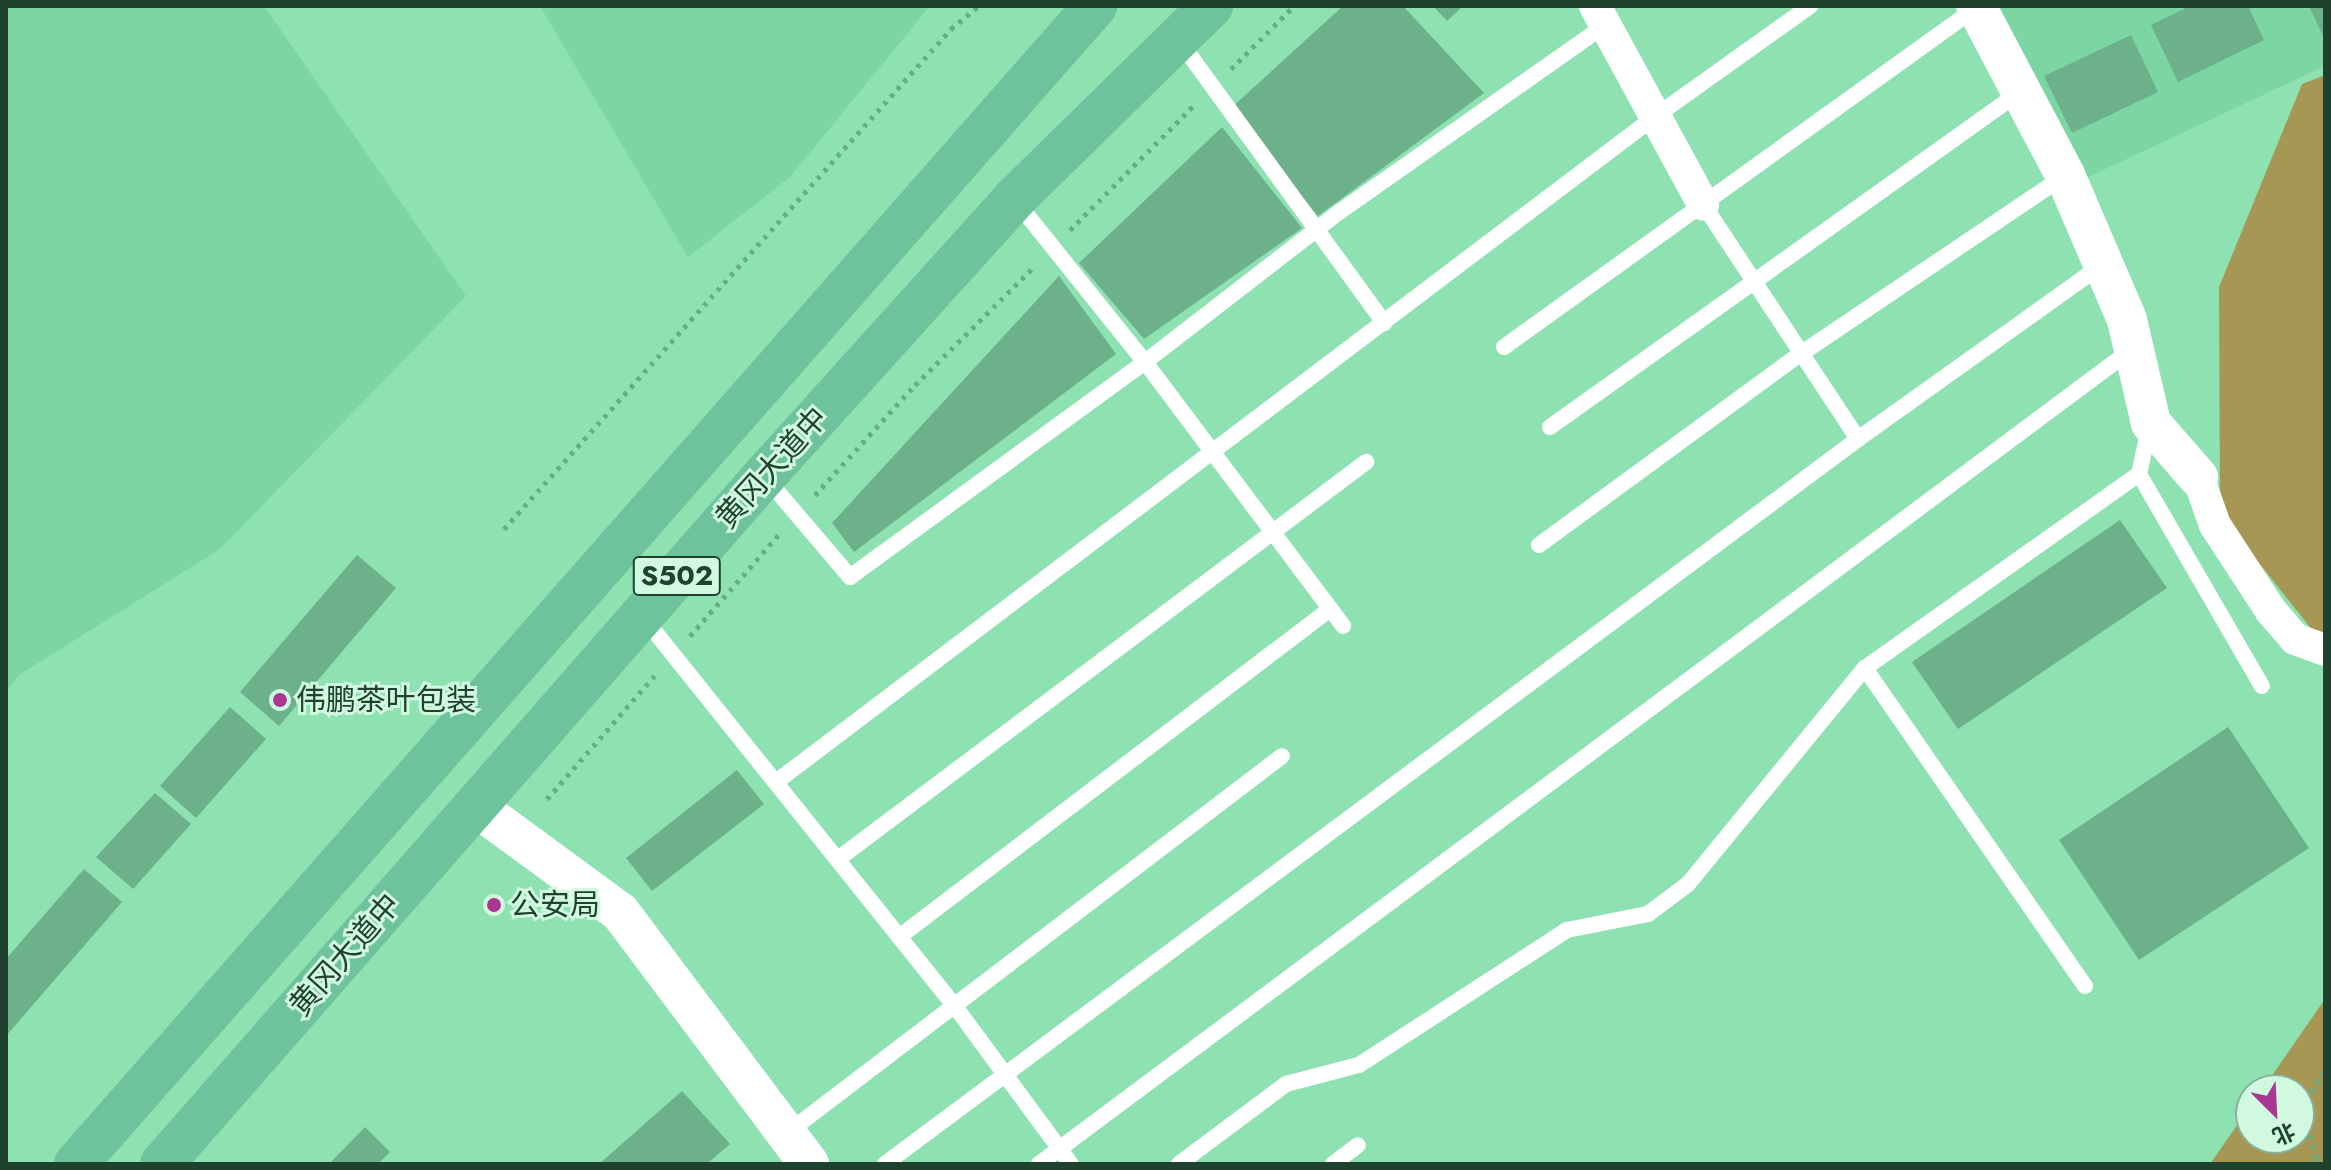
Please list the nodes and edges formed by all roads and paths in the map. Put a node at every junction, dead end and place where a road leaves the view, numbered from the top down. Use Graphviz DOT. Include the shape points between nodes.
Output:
graph roads {
  1 [pos="978,6"];
  2 [pos="1095,6"];
  3 [pos="1211,6"];
  4 [pos="1294,6"];
  5 [pos="1810,6"];
  6 [pos="1977,7"];
  7 [pos="1600,16"];
  8 [pos="1177,37"];
  9 [pos="1210,89"];
  10 [pos="2021,91"];
  11 [pos="1653,118"];
  12 [pos="2065,175"];
  13 [pos="1014,199"];
  14 [pos="1703,204"];
  15 [pos="1315,230"];
  16 [pos="1051,249"];
  17 [pos="2103,264"];
  18 [pos="1751,281"];
  19 [pos="1384,323"];
  20 [pos="1504,347"];
  21 [pos="2133,349"];
  22 [pos="1799,355"];
  23 [pos="1145,362"];
  24 [pos="2151,423"];
  25 [pos="1550,427"];
  26 [pos="1858,439"];
  27 [pos="1213,453"];
  28 [pos="1366,462"];
  29 [pos="2139,474"];
  30 [pos="764,476"];
  31 [pos="2198,477"];
  32 [pos="795,517"];
  33 [pos="504,529"];
  34 [pos="1272,531"];
  35 [pos="1539,545"];
  36 [pos="1330,609"];
  37 [pos="642,616"];
  38 [pos="1343,626"];
  39 [pos="2325,650"];
  40 [pos="674,654"];
  41 [pos="1865,668"];
  42 [pos="2262,686"];
  43 [pos="1282,756"];
  44 [pos="776,782"];
  45 [pos="547,799"];
  46 [pos="475,806"];
  47 [pos="838,859"];
  48 [pos="899,937"];
  49 [pos="2085,986"];
  50 [pos="954,1005"];
  51 [pos="2325,1071"];
  52 [pos="1005,1074"];
  53 [pos="1358,1145"];
  54 [pos="1060,1148"];
  55 [pos="797,1149"];
  56 [pos="76,1164"];
  57 [pos="162,1164"];
  58 [pos="885,1164"];
  59 [pos="1039,1164"];
  60 [pos="1071,1164"];
  61 [pos="1179,1164"];
  62 [pos="1333,1164"];
  63 [pos="2315,1164"];
  1 -- 33 [label="path" via="951,29"];
  2 -- 56 [label="main road, 黄冈大道中 / S502"];
  3 -- 8 [label="main road, 黄冈大道中 / S502"];
  4 -- 9 [label="path"];
  5 -- 11 [label="lane"];
  6 -- 10 [label="street"];
  6 -- 14 [label="lane"];
  7 -- 11 [label="street"];
  7 -- 15 [label="lane"];
  8 -- 9 [label="lane"];
  8 -- 13 [label="main road, 黄冈大道中 / S502"];
  9 -- 15 [label="lane"];
  9 -- 16 [label="path"];
  10 -- 12 [label="street"];
  10 -- 18 [label="lane"];
  11 -- 14 [label="street"];
  11 -- 19 [label="lane"];
  12 -- 17 [label="street"];
  12 -- 22 [label="lane"];
  13 -- 16 [label="lane"];
  13 -- 30 [label="main road, 黄冈大道中 / S502"];
  14 -- 18 [label="lane"];
  14 -- 20 [label="lane"];
  15 -- 19 [label="lane"];
  15 -- 23 [label="lane"];
  16 -- 23 [label="lane"];
  16 -- 32 [label="path" via="915,385"];
  17 -- 21 [label="street"];
  17 -- 26 [label="lane"];
  18 -- 22 [label="lane"];
  18 -- 25 [label="lane"];
  19 -- 27 [label="lane"];
  21 -- 24 [label="street"];
  21 -- 54 [label="lane"];
  22 -- 26 [label="lane"];
  22 -- 35 [label="lane"];
  23 -- 27 [label="lane"];
  23 -- 32 [label="lane" via="850,577"];
  24 -- 29 [label="lane"];
  24 -- 31 [label="street"];
  26 -- 52 [label="lane"];
  27 -- 34 [label="lane"];
  27 -- 44 [label="lane"];
  28 -- 34 [label="lane"];
  29 -- 41 [label="lane"];
  29 -- 42 [label="lane"];
  30 -- 32 [label="lane"];
  30 -- 37 [label="main road, 黄冈大道中 / S502"];
  31 -- 39 [label="street" via="2215,525 2271,611 2295,639"];
  32 -- 40 [label="path"];
  34 -- 36 [label="lane"];
  34 -- 47 [label="lane"];
  36 -- 38 [label="lane"];
  36 -- 48 [label="lane"];
  37 -- 40 [label="lane"];
  37 -- 46 [label="main road, 黄冈大道中 / S502"];
  40 -- 44 [label="lane"];
  40 -- 45 [label="path"];
  41 -- 49 [label="lane"];
  41 -- 61 [label="lane" via="1688,884 1648,914 1567,930 1359,1065 1286,1084"];
  43 -- 50 [label="lane"];
  44 -- 47 [label="lane"];
  46 -- 55 [label="street" via="620,912"];
  46 -- 57 [label="main road, 黄冈大道中 / S502"];
  47 -- 48 [label="lane"];
  48 -- 50 [label="lane"];
  50 -- 52 [label="lane"];
  50 -- 55 [label="lane"];
  51 -- 63 [label="path" via="2301,1109"];
  52 -- 54 [label="lane"];
  52 -- 58 [label="lane"];
  53 -- 62 [label="lane"];
  54 -- 59 [label="lane"];
  54 -- 60 [label="lane"];
}
